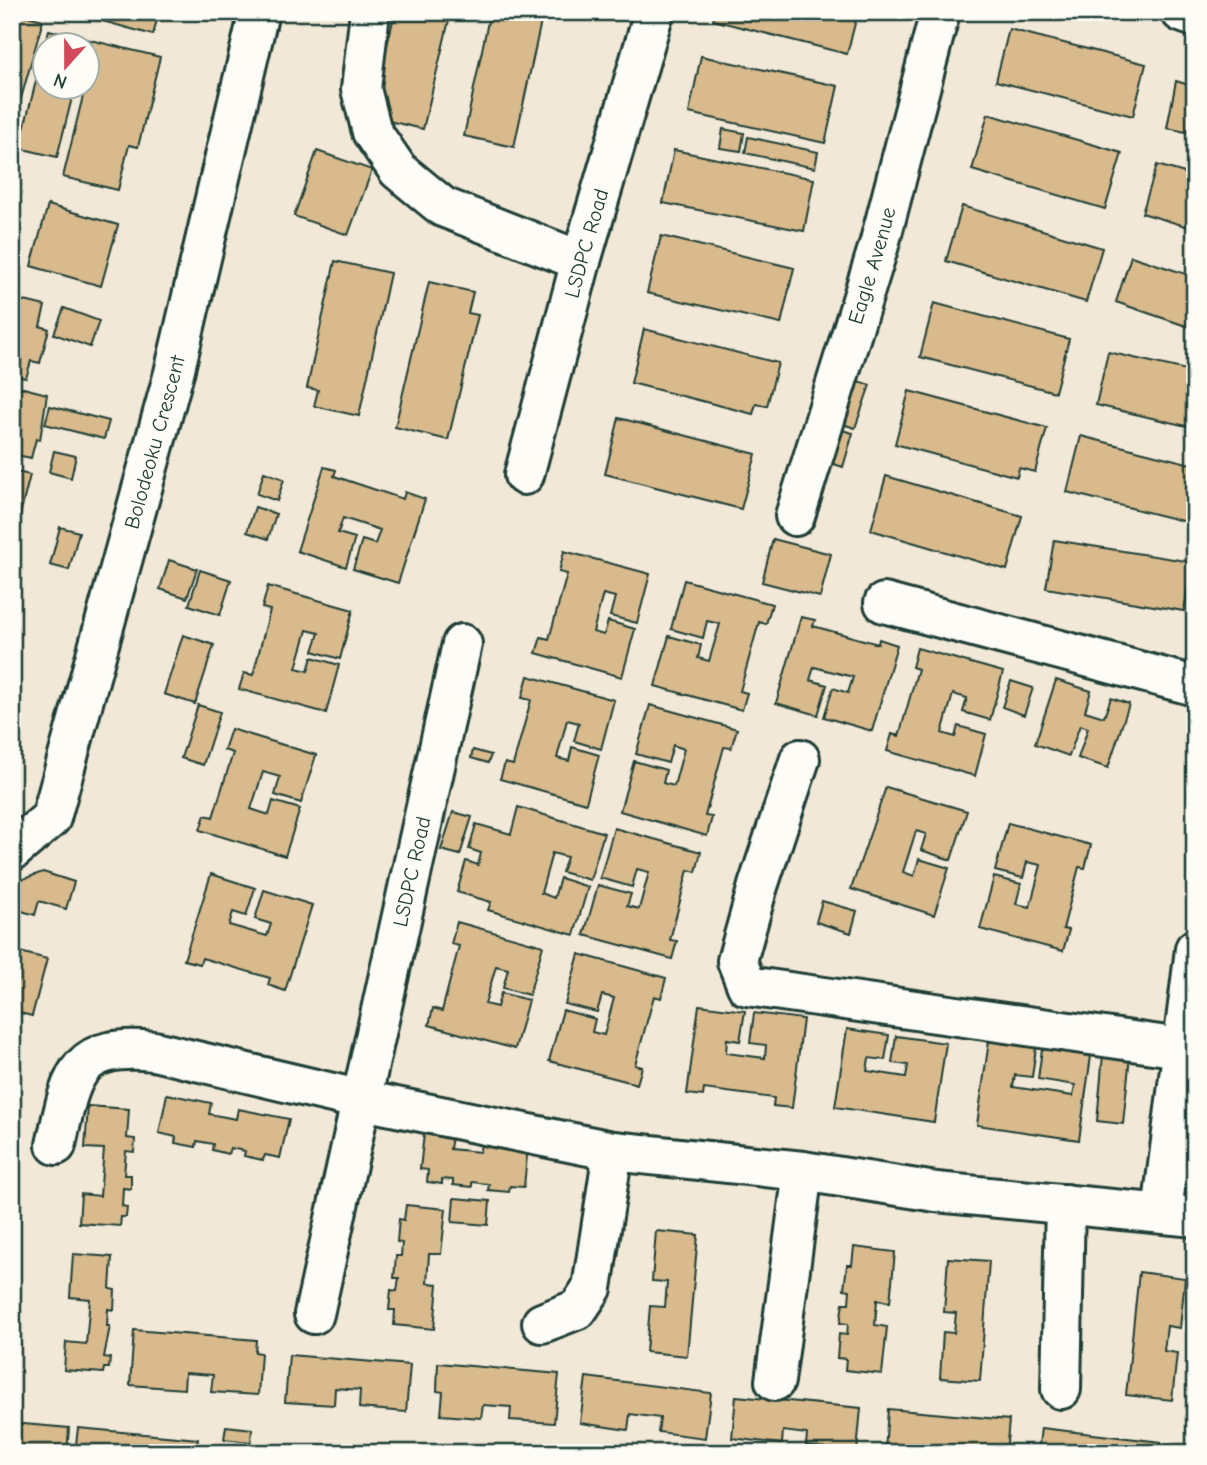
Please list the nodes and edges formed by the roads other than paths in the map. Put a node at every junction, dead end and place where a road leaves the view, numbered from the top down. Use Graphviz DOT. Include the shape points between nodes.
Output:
graph roads {
  1 [pos="260,12"];
  2 [pos="370,12"];
  3 [pos="654,12"];
  4 [pos="940,12"];
  5 [pos="1181,12"];
  6 [pos="1195,17"];
  7 [pos="581,261"];
  8 [pos="524,475"];
  9 [pos="795,516"];
  10 [pos="884,603"];
  11 [pos="462,644"];
  12 [pos="1195,686"];
  13 [pos="800,759"];
  14 [pos="12,851"];
  15 [pos="1195,949"];
  16 [pos="1181,1048"];
  17 [pos="362,1100"];
  18 [pos="57,1145"];
  19 [pos="613,1151"];
  20 [pos="803,1171"];
  21 [pos="1065,1204"];
  22 [pos="1178,1215"];
  23 [pos="314,1314"];
  24 [pos="542,1323"];
  25 [pos="775,1381"];
  26 [pos="1061,1388"];
  1 -- 14 [label="street, Bolodeoku Crescent" via="174,373 51,818"];
  2 -- 7 [label="street" via="361,89 372,132 398,170 443,207"];
  3 -- 7 [label="street, LSDPC Road"];
  4 -- 9 [label="street, Eagle Avenue" via="879,245"];
  5 -- 6 [label="street"];
  7 -- 8 [label="street, LSDPC Road"];
  10 -- 12 [label="street"];
  11 -- 17 [label="street, LSDPC Road"];
  13 -- 16 [label="street" via="737,961 747,986"];
  15 -- 16 [label="street"];
  16 -- 22 [label="street"];
  17 -- 18 [label="street" via="124,1047 97,1055 80,1067 69,1089"];
  17 -- 19 [label="street"];
  17 -- 23 [label="street, LSDPC Road"];
  19 -- 20 [label="street"];
  19 -- 24 [label="street" via="592,1289 578,1309"];
  20 -- 21 [label="street" via="936,1192"];
  20 -- 25 [label="street"];
  21 -- 22 [label="street"];
  21 -- 26 [label="street"];
}
